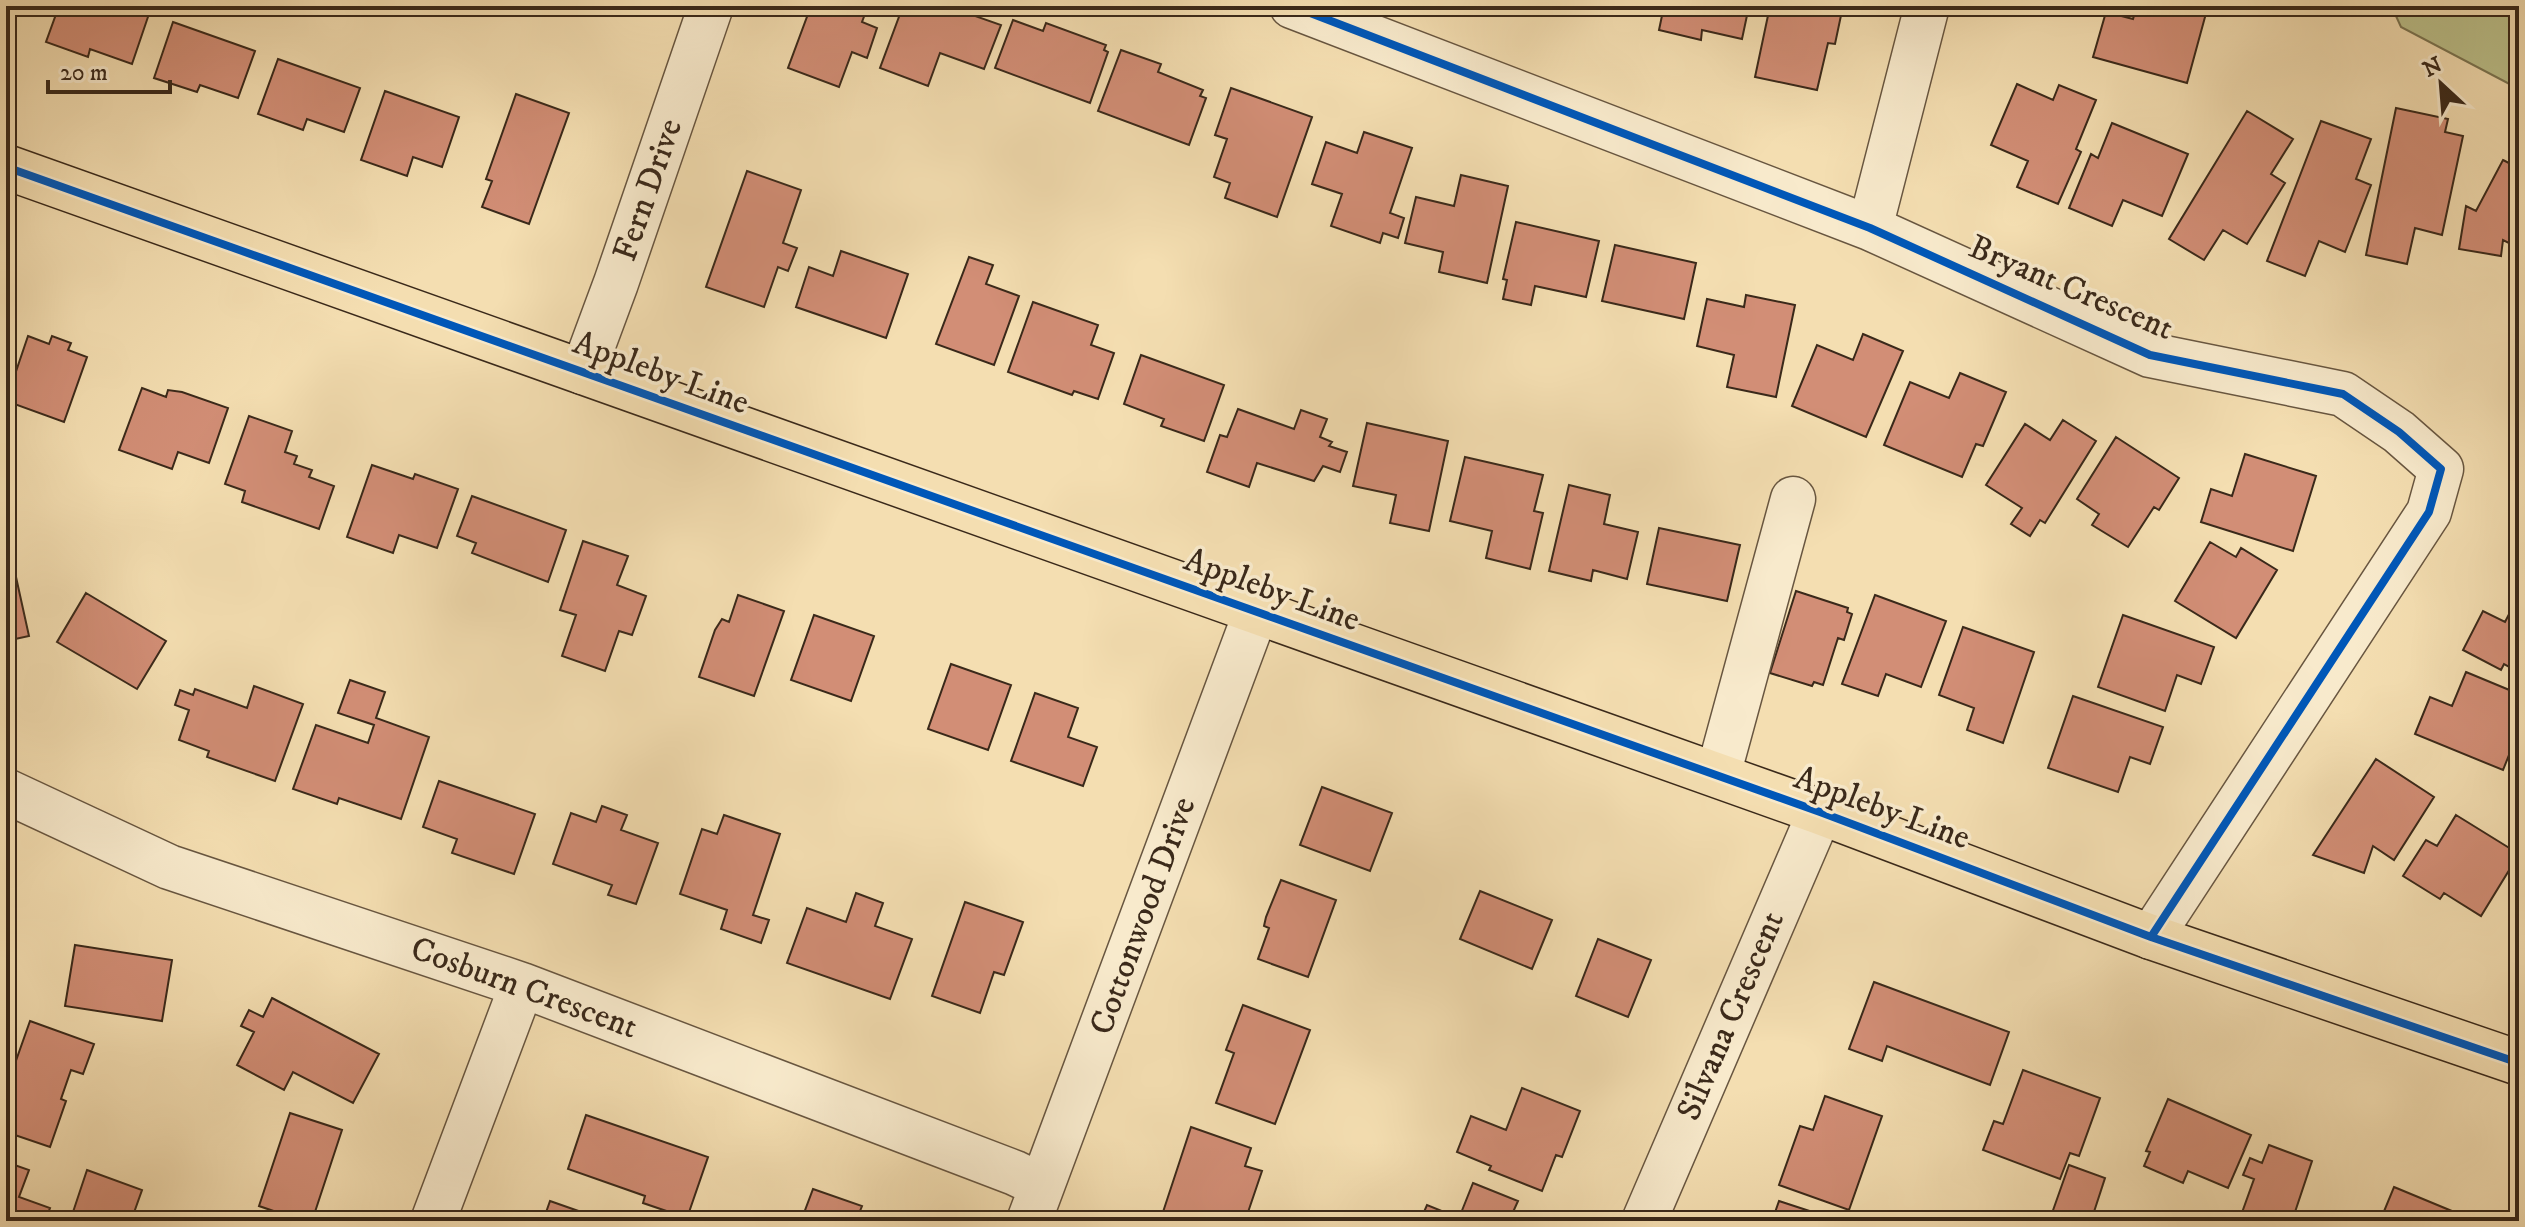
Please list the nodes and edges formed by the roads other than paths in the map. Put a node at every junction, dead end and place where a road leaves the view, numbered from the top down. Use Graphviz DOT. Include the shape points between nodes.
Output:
graph roads {
  1 [pos="711,6"];
  2 [pos="1292,6"];
  3 [pos="1927,6"];
  4 [pos="6,167"];
  5 [pos="1870,228"];
  6 [pos="583,372"];
  7 [pos="1793,499"];
  8 [pos="1256,612"];
  9 [pos="1718,775"];
  10 [pos="6,791"];
  11 [pos="1820,812"];
  12 [pos="2151,937"];
  13 [pos="522,985"];
  14 [pos="2519,1063"];
  15 [pos="1036,1204"];
  16 [pos="433,1221"];
  17 [pos="1644,1221"];
  1 -- 6 [label="street, Fern Drive"];
  2 -- 5 [label="street, Bryant Crescent"];
  3 -- 5 [label="street"];
  4 -- 6 [label="main road, Appleby Line"];
  5 -- 12 [label="street, Bryant Crescent" via="2150,355 2343,394 2441,469 2429,512"];
  6 -- 8 [label="main road, Appleby Line"];
  7 -- 9 [label="street"];
  8 -- 9 [label="main road, Appleby Line"];
  8 -- 15 [label="street, Cottonwood Drive"];
  9 -- 11 [label="main road, Appleby Line"];
  10 -- 13 [label="street, Cosburn Crescent" via="169,867"];
  11 -- 12 [label="main road, Appleby Line"];
  11 -- 17 [label="street, Silvana Crescent"];
  12 -- 14 [label="main road, Appleby Line"];
  13 -- 15 [label="street, Cosburn Crescent" via="1015,1173"];
  13 -- 16 [label="street"];
}
